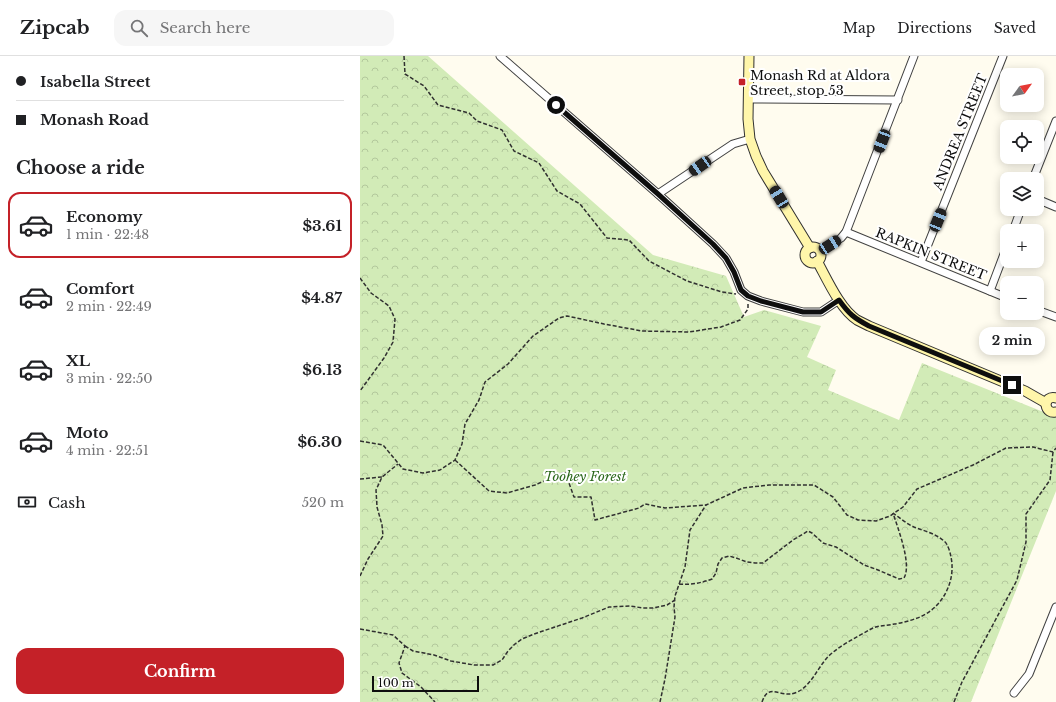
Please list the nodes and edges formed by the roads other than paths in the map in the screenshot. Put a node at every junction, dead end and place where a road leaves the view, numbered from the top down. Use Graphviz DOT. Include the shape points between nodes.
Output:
graph roads {
  1 [pos="500,56"];
  2 [pos="749,56"];
  3 [pos="914,56"];
  4 [pos="1004,56"];
  5 [pos="749,99"];
  6 [pos="898,100"];
  7 [pos="1056,121"];
  8 [pos="750,139"];
  9 [pos="1036,172"];
  10 [pos="658,194"];
  11 [pos="1044,203"];
  12 [pos="1056,207"];
  13 [pos="846,232"];
  14 [pos="810,248"];
  15 [pos="820,251"];
  16 [pos="818,261"];
  17 [pos="921,262"];
  18 [pos="1000,265"];
  19 [pos="990,291"];
  20 [pos="1000,295"];
  21 [pos="839,300"];
  22 [pos="1044,313"];
  23 [pos="1056,317"];
  24 [pos="1056,397"];
  25 [pos="1046,403"];
  26 [pos="1056,412"];
  27 [pos="1056,607"];
  28 [pos="1014,693"];
  1 -- 10 [label="street"];
  2 -- 5 [label="street"];
  3 -- 6 [label="street"];
  4 -- 17 [label="street, ANDREA STREET"];
  5 -- 6 [label="street"];
  5 -- 8 [label="street"];
  6 -- 13 [label="street"];
  7 -- 9 [label="street"];
  8 -- 10 [label="street" via="733,144"];
  8 -- 14 [label="street" via="763,171"];
  10 -- 21 [label="street" via="726,258 741,290 748,296 803,312 821,312"];
  11 -- 12 [label="street"];
  13 -- 15 [label="street"];
  13 -- 17 [label="street, RAPKIN STREET"];
  14 -- 15 [label="street"];
  14 -- 16 [label="street" via="806,253 807,259 812,262"];
  15 -- 16 [label="street" via="821,257"];
  16 -- 21 [label="street"];
  17 -- 19 [label="street, RAPKIN STREET"];
  18 -- 19 [label="street"];
  19 -- 20 [label="street, RAPKIN STREET"];
  21 -- 25 [label="street" via="857,320 869,326 1025,391"];
  22 -- 23 [label="street"];
  24 -- 25 [label="street" via="1050,398"];
  25 -- 26 [label="street" via="1048,410"];
  27 -- 28 [label="street" via="1029,674"];
}
